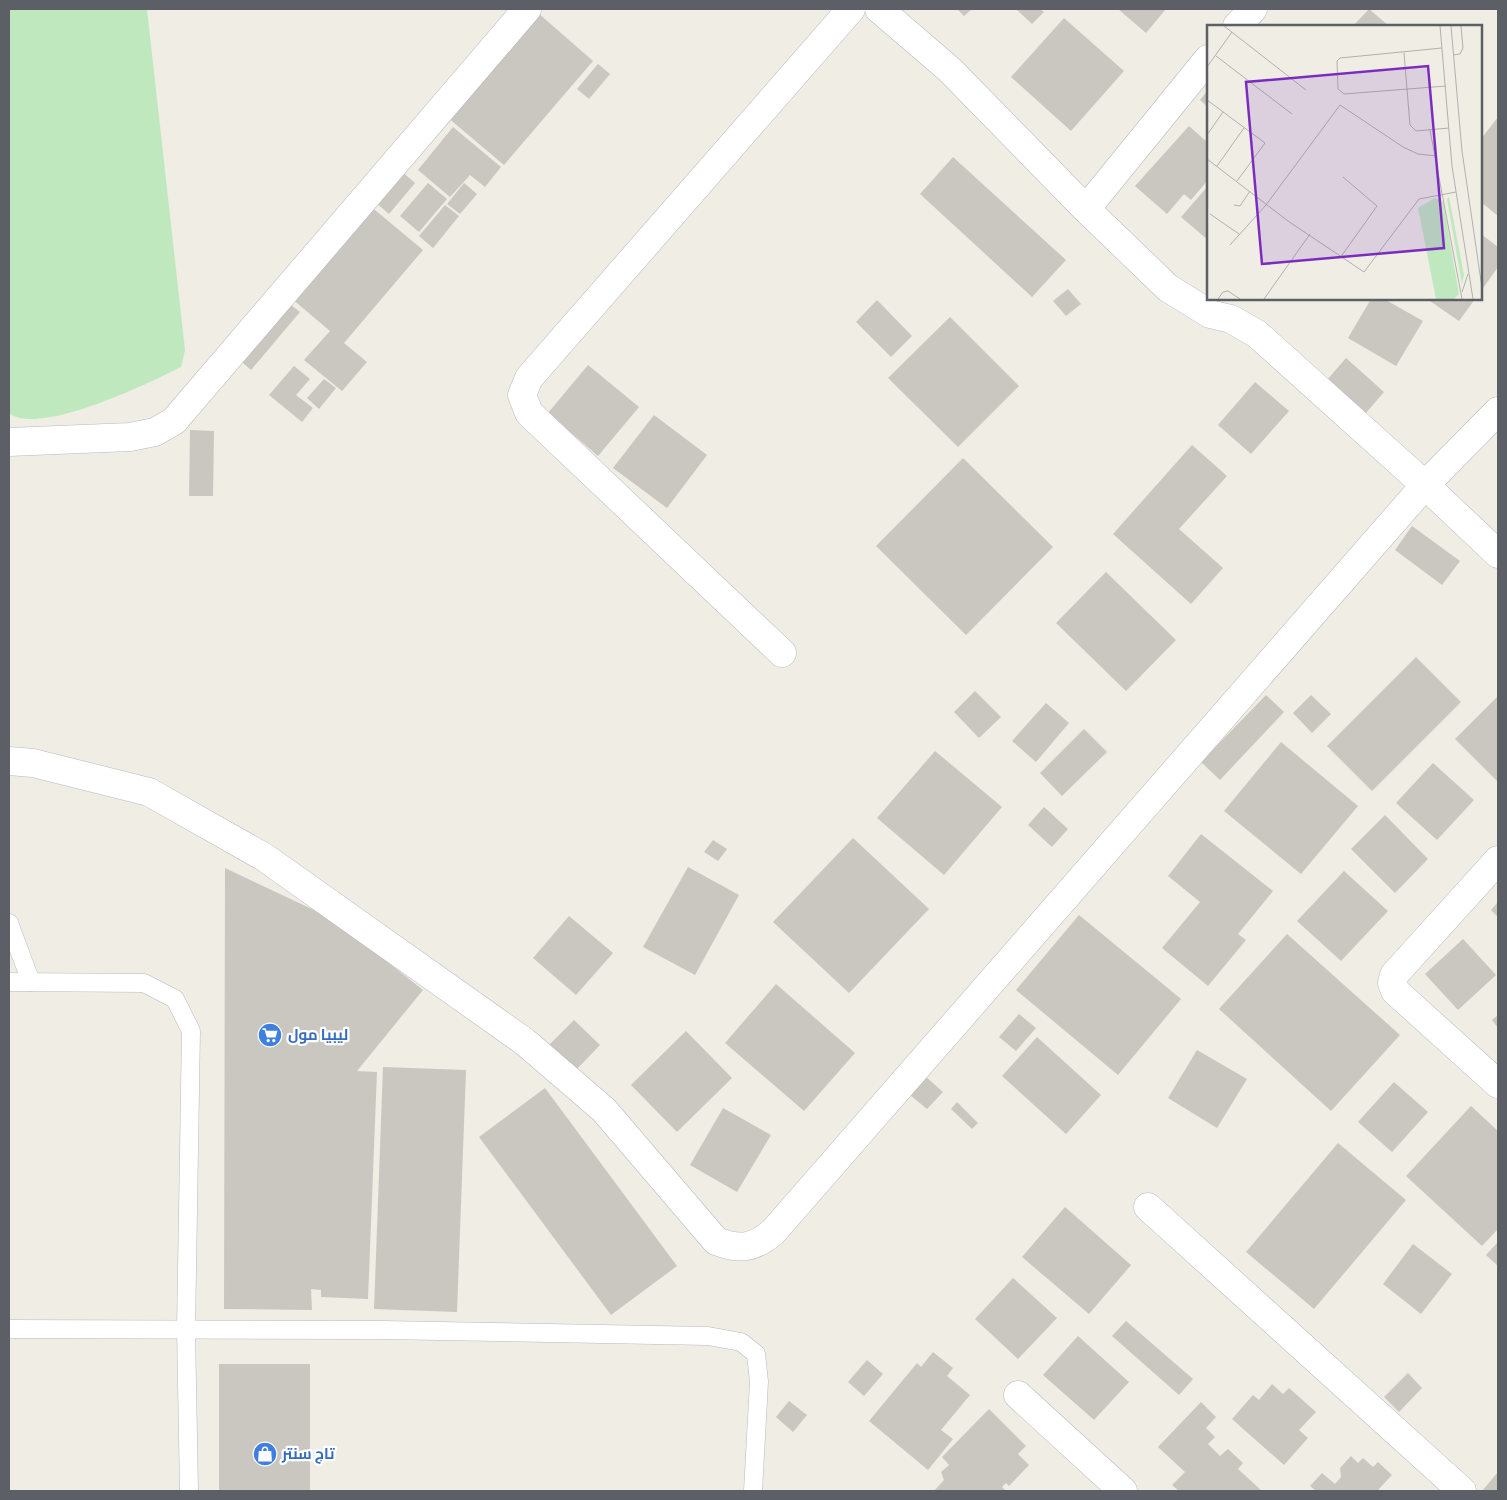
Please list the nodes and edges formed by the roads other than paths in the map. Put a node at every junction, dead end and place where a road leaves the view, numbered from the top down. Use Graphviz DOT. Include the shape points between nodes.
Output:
graph roads {
  1 [pos="527,9"];
  2 [pos="851,9"];
  3 [pos="879,9"];
  4 [pos="1253,9"];
  5 [pos="1238,25"];
  6 [pos="1207,61"];
  7 [pos="1086,209"];
  8 [pos="1498,411"];
  9 [pos="9,442"];
  10 [pos="1425,485"];
  11 [pos="1498,554"];
  12 [pos="782,653"];
  13 [pos="9,761"];
  14 [pos="1498,860"];
  15 [pos="9,922"];
  16 [pos="9,982"];
  17 [pos="31,982"];
  18 [pos="1498,1084"];
  19 [pos="1148,1207"];
  20 [pos="9,1329"];
  21 [pos="186,1330"];
  22 [pos="1018,1395"];
  23 [pos="188,1491"];
  24 [pos="753,1491"];
  25 [pos="1123,1491"];
  26 [pos="1462,1491"];
  1 -- 9 [label="street" via="174,422 155,432 130,437"];
  2 -- 12 [label="street" via="528,378 522,394 529,413"];
  3 -- 7 [label="street" via="950,70"];
  4 -- 5 [label="street"];
  6 -- 7 [label="street"];
  7 -- 10 [label="street" via="1168,288 1210,314 1231,319 1257,334"];
  8 -- 10 [label="street"];
  10 -- 11 [label="street"];
  10 -- 13 [label="street" via="773,1232 762,1242 747,1247 732,1247 716,1241 604,1110 525,1042 264,857 149,792 33,763"];
  14 -- 18 [label="street" via="1394,975 1392,982 1395,991"];
  15 -- 17 [label="lane"];
  16 -- 17 [label="lane"];
  17 -- 21 [label="lane" via="144,983 175,999 191,1031"];
  19 -- 26 [label="street"];
  20 -- 21 [label="lane"];
  21 -- 23 [label="lane"];
  21 -- 24 [label="lane" via="688,1335 741,1342 756,1354 759,1382"];
  22 -- 25 [label="street"];
}
